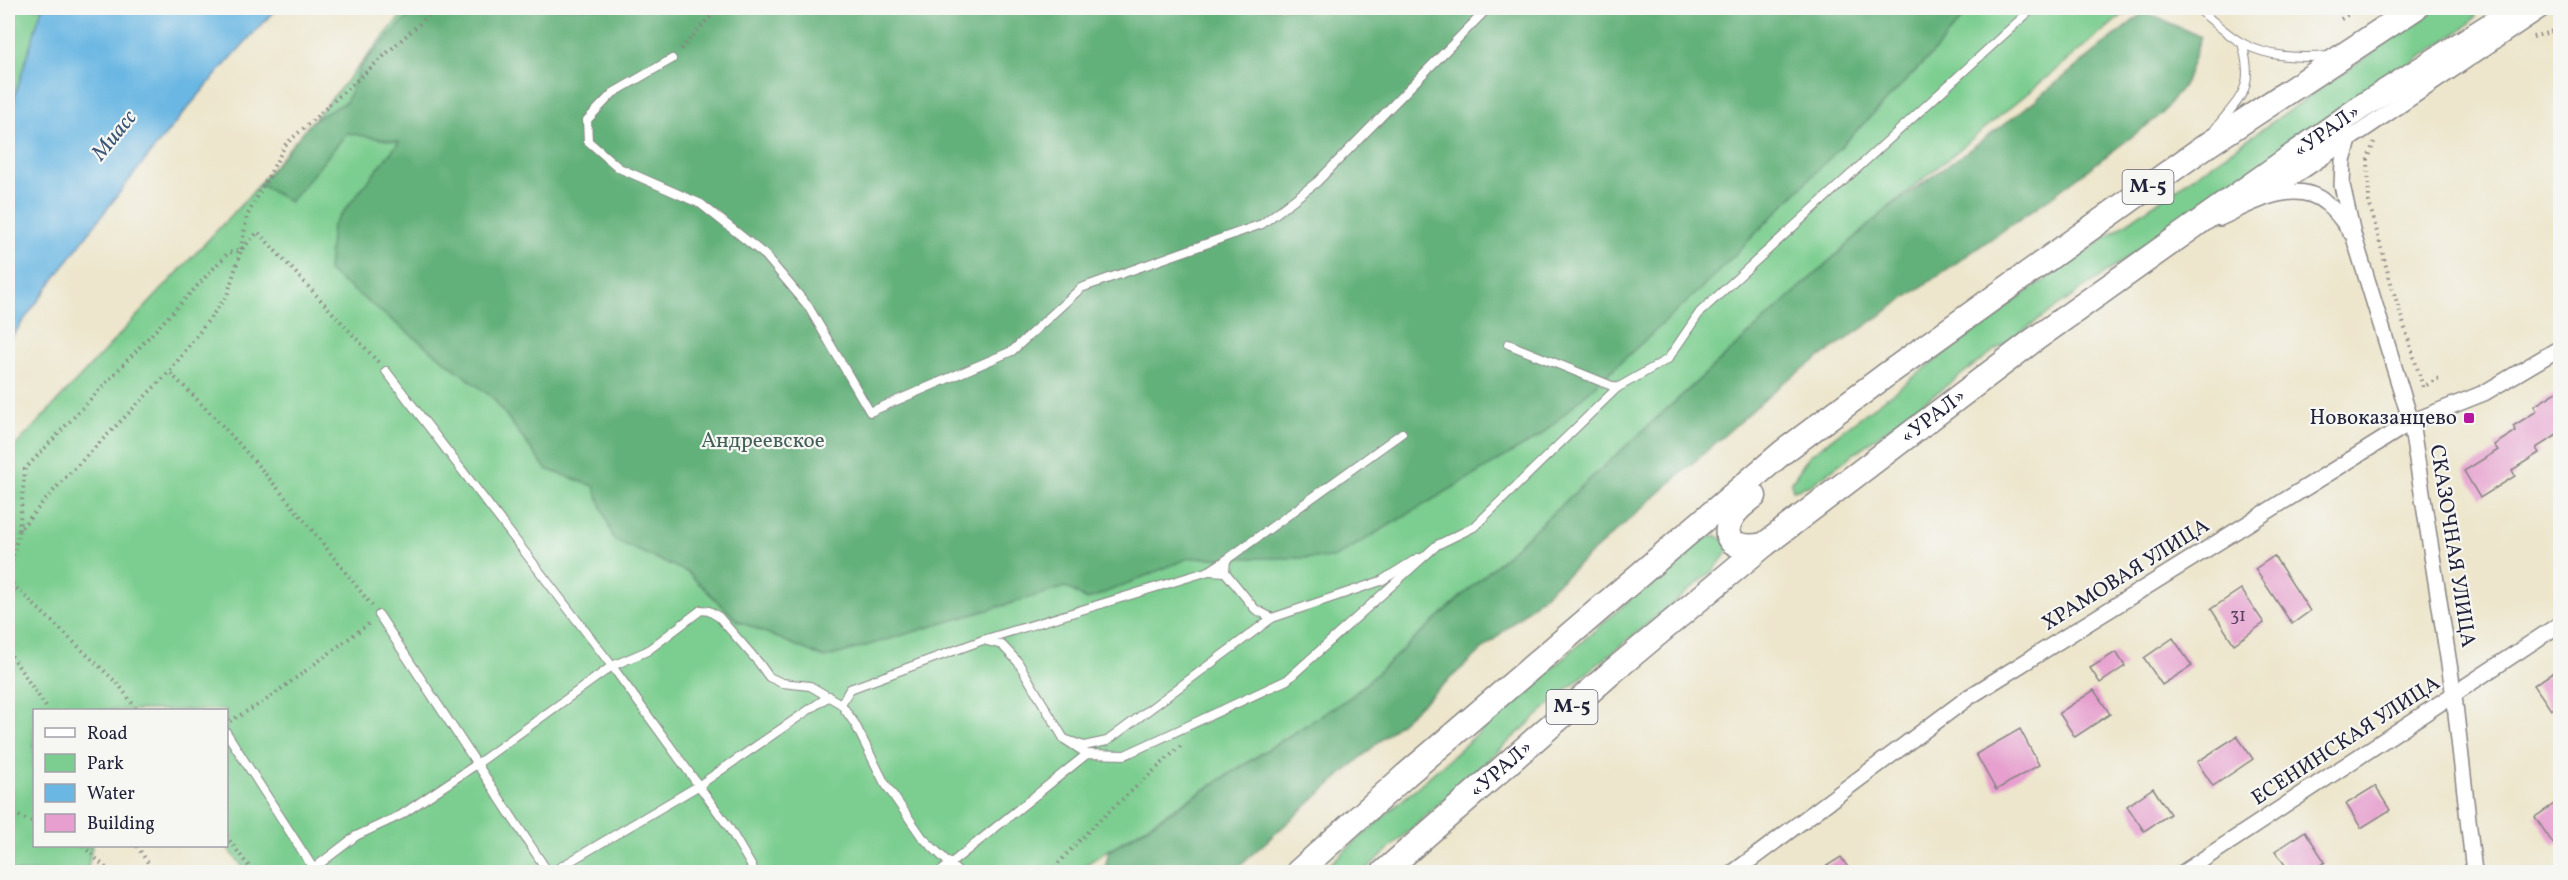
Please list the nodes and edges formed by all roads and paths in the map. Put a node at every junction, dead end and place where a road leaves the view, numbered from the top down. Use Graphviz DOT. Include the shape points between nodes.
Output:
graph roads {
  1 [pos="437,8"];
  2 [pos="718,8"];
  3 [pos="1488,8"];
  4 [pos="2033,8"];
  5 [pos="2197,8"];
  6 [pos="2358,8"];
  7 [pos="2415,8"];
  8 [pos="2518,8"];
  9 [pos="2544,8"];
  10 [pos="2341,19"];
  11 [pos="2560,26"];
  12 [pos="2524,42"];
  13 [pos="2241,43"];
  14 [pos="2343,55"];
  15 [pos="672,59"];
  16 [pos="2350,137"];
  17 [pos="2376,139"];
  18 [pos="2197,152"];
  19 [pos="2259,200"];
  20 [pos="2184,234"];
  21 [pos="2353,234"];
  22 [pos="241,250"];
  23 [pos="1508,344"];
  24 [pos="2560,348"];
  25 [pos="386,371"];
  26 [pos="169,372"];
  27 [pos="1886,375"];
  28 [pos="2439,378"];
  29 [pos="1617,388"];
  30 [pos="2411,422"];
  31 [pos="1402,433"];
  32 [pos="19,530"];
  33 [pos="1437,545"];
  34 [pos="1764,545"];
  35 [pos="1226,560"];
  36 [pos="1209,571"];
  37 [pos="1225,572"];
  38 [pos="8,580"];
  39 [pos="379,615"];
  40 [pos="1272,618"];
  41 [pos="2560,624"];
  42 [pos="983,640"];
  43 [pos="8,651"];
  44 [pos="612,666"];
  45 [pos="829,696"];
  46 [pos="2454,696"];
  47 [pos="841,704"];
  48 [pos="47,709"];
  49 [pos="136,709"];
  50 [pos="228,722"];
  51 [pos="228,735"];
  52 [pos="1064,739"];
  53 [pos="1187,742"];
  54 [pos="1088,754"];
  55 [pos="477,764"];
  56 [pos="698,786"];
  57 [pos="8,811"];
  58 [pos="33,823"];
  59 [pos="228,839"];
  60 [pos="84,847"];
  61 [pos="138,847"];
  62 [pos="950,864"];
  63 [pos="313,872"];
  64 [pos="110,873"];
  65 [pos="154,873"];
  66 [pos="253,873"];
  67 [pos="550,873"];
  68 [pos="756,873"];
  69 [pos="940,873"];
  70 [pos="958,873"];
  71 [pos="1050,873"];
  72 [pos="1298,873"];
  73 [pos="1384,873"];
  74 [pos="1734,873"];
  75 [pos="2184,873"];
  76 [pos="2474,873"];
  1 -- 22 [label="path" via="286,144 247,216"];
  2 -- 15 [label="path"];
  3 -- 15 [label="lane" via="1317,182 1262,224 1081,288 1012,351 870,412 808,306 765,255 701,204 620,168 588,141 587,120 613,93"];
  4 -- 29 [label="lane" via="1700,312 1668,359"];
  5 -- 13 [label="lane"];
  6 -- 10 [label="path"];
  7 -- 14 [label="main road, М-5"];
  8 -- 20 [label="main road, «УРАЛ» / М-5" via="2361,107"];
  9 -- 16 [label="street"];
  11 -- 12 [label="path"];
  13 -- 14 [label="lane" via="2298,58"];
  13 -- 18 [label="lane" via="2248,66 2247,81 2240,98"];
  14 -- 18 [label="main road, М-5"];
  16 -- 19 [label="street"];
  16 -- 21 [label="street, СКАЗОЧНАЯ УЛИЦА" via="2342,185"];
  17 -- 28 [label="path" via="2368,159 2370,202 2386,270 2423,387"];
  18 -- 27 [label="main road, М-5"];
  19 -- 20 [label="street"];
  19 -- 21 [label="street" via="2291,191 2312,193 2327,203"];
  20 -- 34 [label="main road, «УРАЛ» / М-5" via="2031,342"];
  21 -- 30 [label="street, СКАЗОЧНАЯ УЛИЦА"];
  22 -- 25 [label="path" via="258,232"];
  22 -- 26 [label="path" via="227,296"];
  22 -- 32 [label="path" via="228,253 25,469"];
  23 -- 29 [label="lane"];
  24 -- 30 [label="street, ХРАМОВАЯ УЛИЦА" via="2484,393"];
  25 -- 44 [label="lane"];
  26 -- 32 [label="path"];
  26 -- 39 [label="path" via="280,489"];
  27 -- 34 [label="main road" via="1882,390 1869,404 1731,518 1728,529 1738,546 1748,549"];
  27 -- 72 [label="main road, М-5" via="1783,452 1675,543"];
  29 -- 33 [label="lane" via="1474,527"];
  30 -- 46 [label="street, СКАЗОЧНАЯ УЛИЦА"];
  30 -- 74 [label="street, ХРАМОВАЯ УЛИЦА" via="1970,697"];
  31 -- 35 [label="lane"];
  32 -- 38 [label="path"];
  33 -- 40 [label="lane" via="1381,581"];
  33 -- 54 [label="lane" via="1287,680 1125,755"];
  34 -- 73 [label="main road, «УРАЛ» / М-5" via="1612,671"];
  35 -- 36 [label="lane"];
  35 -- 37 [label="lane"];
  36 -- 37 [label="lane"];
  36 -- 42 [label="lane"];
  37 -- 40 [label="lane" via="1255,609"];
  38 -- 49 [label="path" via="119,685"];
  39 -- 50 [label="path" via="265,701"];
  39 -- 55 [label="lane"];
  40 -- 52 [label="lane" via="1107,741 1084,746"];
  41 -- 46 [label="street, ЕСЕНИНСКАЯ УЛИЦА"];
  42 -- 47 [label="lane" via="850,689"];
  42 -- 52 [label="lane" via="1002,645 1018,662"];
  43 -- 48 [label="path"];
  44 -- 45 [label="lane" via="647,651 692,615 709,611 719,617 769,677 782,683 810,686"];
  44 -- 55 [label="lane"];
  44 -- 56 [label="lane"];
  45 -- 47 [label="lane"];
  45 -- 56 [label="lane"];
  46 -- 75 [label="street, ЕСЕНИНСКАЯ УЛИЦА"];
  46 -- 76 [label="street, СКАЗОЧНАЯ УЛИЦА"];
  47 -- 62 [label="lane" via="884,782 922,837"];
  51 -- 63 [label="lane"];
  52 -- 54 [label="lane"];
  53 -- 71 [label="path" via="1092,827"];
  54 -- 62 [label="lane"];
  55 -- 63 [label="lane" via="401,815 356,836"];
  55 -- 67 [label="lane"];
  56 -- 67 [label="lane"];
  56 -- 68 [label="lane"];
  57 -- 58 [label="path"];
  59 -- 66 [label="path"];
  60 -- 64 [label="path"];
  61 -- 65 [label="path"];
  62 -- 69 [label="lane"];
  62 -- 70 [label="lane"];
}
